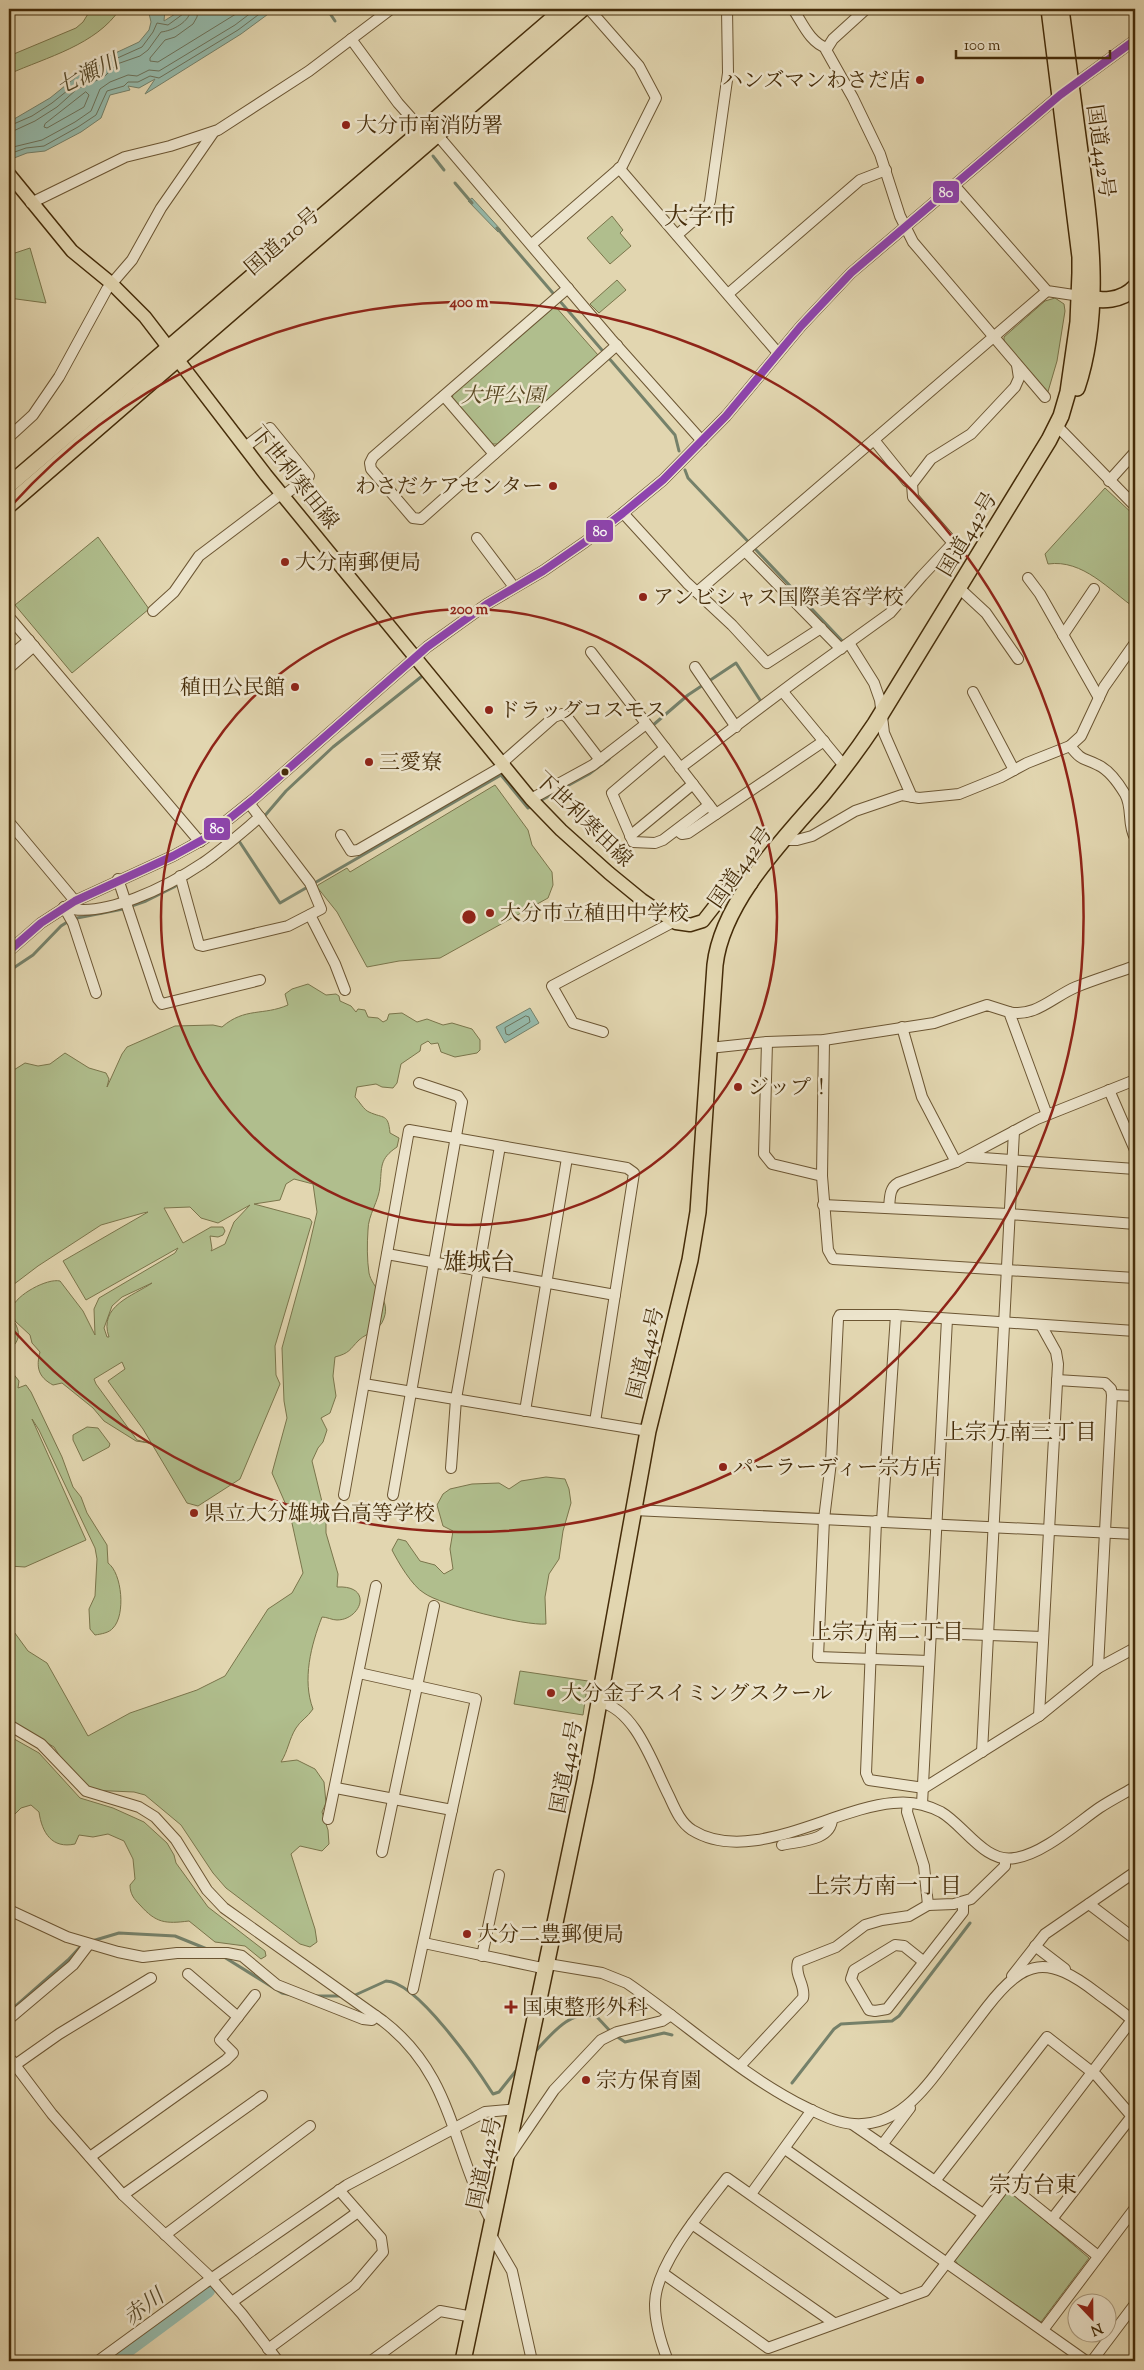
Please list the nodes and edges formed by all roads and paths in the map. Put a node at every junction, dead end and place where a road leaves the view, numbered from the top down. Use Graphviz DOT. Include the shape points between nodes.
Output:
graph roads {
  1 [pos="391,9"];
  2 [pos="564,9"];
  3 [pos="582,9"];
  4 [pos="589,9"];
  5 [pos="727,9"];
  6 [pos="792,9"];
  7 [pos="866,9"];
  8 [pos="1049,9"];
  9 [pos="1061,9"];
  10 [pos="351,39"];
  11 [pos="1135,40"];
  12 [pos="827,48"];
  13 [pos="1066,90"];
  14 [pos="429,130"];
  15 [pos="214,132"];
  16 [pos="619,168"];
  17 [pos="886,170"];
  18 [pos="9,174"];
  19 [pos="954,185"];
  20 [pos="28,198"];
  21 [pos="904,227"];
  22 [pos="677,235"];
  23 [pos="532,244"];
  24 [pos="111,283"];
  25 [pos="1135,287"];
  26 [pos="565,291"];
  27 [pos="1047,291"];
  28 [pos="728,294"];
  29 [pos="1086,298"];
  30 [pos="994,337"];
  31 [pos="613,348"];
  32 [pos="174,352"];
  33 [pos="778,353"];
  34 [pos="1017,365"];
  35 [pos="444,396"];
  36 [pos="1045,397"];
  37 [pos="1054,434"];
  38 [pos="9,437"];
  39 [pos="874,440"];
  40 [pos="702,441"];
  41 [pos="245,448"];
  42 [pos="1135,452"];
  43 [pos="494,454"];
  44 [pos="1109,481"];
  45 [pos="912,484"];
  46 [pos="9,485"];
  47 [pos="282,495"];
  48 [pos="9,505"];
  49 [pos="1135,506"];
  50 [pos="623,514"];
  51 [pos="477,538"];
  52 [pos="745,550"];
  53 [pos="1028,578"];
  54 [pos="514,587"];
  55 [pos="959,588"];
  56 [pos="1094,588"];
  57 [pos="697,592"];
  58 [pos="153,611"];
  59 [pos="9,617"];
  60 [pos="821,628"];
  61 [pos="1063,635"];
  62 [pos="31,643"];
  63 [pos="1135,643"];
  64 [pos="845,646"];
  65 [pos="591,652"];
  66 [pos="416,656"];
  67 [pos="9,657"];
  68 [pos="1018,659"];
  69 [pos="695,667"];
  70 [pos="9,668"];
  71 [pos="783,692"];
  72 [pos="973,692"];
  73 [pos="1099,698"];
  74 [pos="882,714"];
  75 [pos="646,724"];
  76 [pos="736,727"];
  77 [pos="824,741"];
  78 [pos="1070,746"];
  79 [pos="665,748"];
  80 [pos="600,760"];
  81 [pos="504,764"];
  82 [pos="845,767"];
  83 [pos="680,768"];
  84 [pos="1014,770"];
  85 [pos="693,784"];
  86 [pos="912,797"];
  87 [pos="531,799"];
  88 [pos="249,803"];
  89 [pos="709,805"];
  90 [pos="716,814"];
  91 [pos="260,817"];
  92 [pos="9,822"];
  93 [pos="677,830"];
  94 [pos="341,835"];
  95 [pos="630,836"];
  96 [pos="1135,838"];
  97 [pos="784,840"];
  98 [pos="200,842"];
  99 [pos="180,876"];
  100 [pos="118,880"];
  101 [pos="751,884"];
  102 [pos="75,900"];
  103 [pos="127,906"];
  104 [pos="64,907"];
  105 [pos="310,915"];
  106 [pos="673,922"];
  107 [pos="9,951"];
  108 [pos="1135,966"];
  109 [pos="260,980"];
  110 [pos="345,990"];
  111 [pos="96,993"];
  112 [pos="1009,1012"];
  113 [pos="902,1027"];
  114 [pos="603,1032"];
  115 [pos="824,1040"];
  116 [pos="767,1042"];
  117 [pos="709,1048"];
  118 [pos="1135,1080"];
  119 [pos="419,1083"];
  120 [pos="1110,1090"];
  121 [pos="1047,1115"];
  122 [pos="1014,1131"];
  123 [pos="456,1138"];
  124 [pos="500,1146"];
  125 [pos="1135,1150"];
  126 [pos="968,1157"];
  127 [pos="567,1158"];
  128 [pos="1012,1160"];
  129 [pos="956,1162"];
  130 [pos="1135,1169"];
  131 [pos="822,1176"];
  132 [pos="823,1205"];
  133 [pos="889,1208"];
  134 [pos="1009,1214"];
  135 [pos="1135,1224"];
  136 [pos="387,1254"];
  137 [pos="434,1262"];
  138 [pos="1007,1270"];
  139 [pos="478,1271"];
  140 [pos="1135,1278"];
  141 [pos="546,1283"];
  142 [pos="615,1295"];
  143 [pos="896,1315"];
  144 [pos="948,1318"];
  145 [pos="1004,1322"];
  146 [pos="1041,1325"];
  147 [pos="1135,1331"];
  148 [pos="1057,1380"];
  149 [pos="364,1384"];
  150 [pos="411,1392"];
  151 [pos="1112,1395"];
  152 [pos="1135,1396"];
  153 [pos="456,1399"];
  154 [pos="524,1410"];
  155 [pos="594,1422"];
  156 [pos="648,1431"];
  157 [pos="998,1432"];
  158 [pos="1054,1434"];
  159 [pos="451,1468"];
  160 [pos="344,1495"];
  161 [pos="393,1495"];
  162 [pos="634,1510"];
  163 [pos="824,1518"];
  164 [pos="879,1521"];
  165 [pos="936,1524"];
  166 [pos="994,1527"];
  167 [pos="1049,1529"];
  168 [pos="1105,1532"];
  169 [pos="1135,1534"];
  170 [pos="376,1586"];
  171 [pos="434,1606"];
  172 [pos="931,1633"];
  173 [pos="988,1635"];
  174 [pos="1043,1637"];
  175 [pos="1135,1648"];
  176 [pos="870,1659"];
  177 [pos="929,1661"];
  178 [pos="1098,1668"];
  179 [pos="359,1673"];
  180 [pos="418,1685"];
  181 [pos="600,1702"];
  182 [pos="1039,1716"];
  183 [pos="9,1725"];
  184 [pos="982,1752"];
  185 [pos="1135,1787"];
  186 [pos="336,1788"];
  187 [pos="924,1788"];
  188 [pos="394,1798"];
  189 [pos="908,1803"];
  190 [pos="922,1804"];
  191 [pos="452,1810"];
  192 [pos="328,1819"];
  193 [pos="832,1819"];
  194 [pos="782,1845"];
  195 [pos="382,1852"];
  196 [pos="1005,1859"];
  197 [pos="1135,1872"];
  198 [pos="498,1875"];
  199 [pos="963,1902"];
  200 [pos="1089,1904"];
  201 [pos="928,1906"];
  202 [pos="9,1910"];
  203 [pos="1135,1939"];
  204 [pos="89,1944"];
  205 [pos="424,1944"];
  206 [pos="1035,1946"];
  207 [pos="482,1956"];
  208 [pos="924,1962"];
  209 [pos="547,1966"];
  210 [pos="188,1974"];
  211 [pos="151,1978"];
  212 [pos="1084,1983"];
  213 [pos="413,1989"];
  214 [pos="997,1994"];
  215 [pos="255,1995"];
  216 [pos="671,2015"];
  217 [pos="238,2016"];
  218 [pos="376,2016"];
  219 [pos="9,2019"];
  220 [pos="1134,2020"];
  221 [pos="12,2061"];
  222 [pos="740,2066"];
  223 [pos="1092,2072"];
  224 [pos="927,2086"];
  225 [pos="262,2096"];
  226 [pos="517,2109"];
  227 [pos="812,2110"];
  228 [pos="1133,2118"];
  229 [pos="851,2124"];
  230 [pos="310,2126"];
  231 [pos="455,2127"];
  232 [pos="882,2145"];
  233 [pos="785,2148"];
  234 [pos="90,2157"];
  235 [pos="506,2161"];
  236 [pos="935,2181"];
  237 [pos="1007,2183"];
  238 [pos="339,2190"];
  239 [pos="751,2194"];
  240 [pos="123,2195"];
  241 [pos="1135,2208"];
  242 [pos="358,2212"];
  243 [pos="983,2214"];
  244 [pos="1052,2219"];
  245 [pos="692,2224"];
  246 [pos="492,2230"];
  247 [pos="165,2236"];
  248 [pos="1098,2256"];
  249 [pos="946,2262"];
  250 [pos="664,2274"];
  251 [pos="211,2278"];
  252 [pos="900,2300"];
  253 [pos="232,2302"];
  254 [pos="1135,2304"];
  255 [pos="473,2316"];
  256 [pos="834,2324"];
  257 [pos="1043,2330"];
  258 [pos="268,2349"];
  259 [pos="98,2361"];
  260 [pos="278,2361"];
  261 [pos="371,2361"];
  262 [pos="463,2361"];
  263 [pos="532,2361"];
  264 [pos="668,2361"];
  265 [pos="1086,2361"];
  266 [pos="1092,2361"];
  1 -- 10 [label="street"];
  2 -- 14 [label="highway, 国道210号"];
  3 -- 14 [label="highway, 国道210号"];
  4 -- 16 [label="street" via="639,66 656,96"];
  5 -- 22 [label="street" via="728,73 710,201 707,209"];
  6 -- 12 [label="street" via="814,40"];
  7 -- 12 [label="street"];
  8 -- 13 [label="highway, 国道442号"];
  9 -- 13 [label="highway, 国道442号"];
  10 -- 14 [label="street" via="398,103"];
  10 -- 15 [label="street" via="309,71"];
  11 -- 13 [label="street"];
  12 -- 17 [label="street"];
  13 -- 19 [label="street"];
  13 -- 29 [label="highway, 国道442号"];
  14 -- 23 [label="street"];
  14 -- 32 [label="highway, 国道210号"];
  15 -- 20 [label="street" via="126,157"];
  15 -- 24 [label="street" via="160,208 132,260"];
  16 -- 22 [label="street"];
  16 -- 23 [label="street"];
  17 -- 21 [label="street"];
  17 -- 28 [label="street" via="857,182"];
  18 -- 20 [label="main road, 下世利寒田線"];
  19 -- 21 [label="street"];
  19 -- 27 [label="street"];
  20 -- 24 [label="main road, 下世利寒田線" via="72,251"];
  21 -- 30 [label="street" via="913,242"];
  21 -- 33 [label="street" via="842,282"];
  22 -- 28 [label="street"];
  23 -- 26 [label="street"];
  24 -- 32 [label="main road, 下世利寒田線"];
  24 -- 38 [label="street" via="63,371 33,415"];
  25 -- 29 [label="highway" via="1119,298"];
  26 -- 31 [label="street"];
  26 -- 35 [label="street"];
  27 -- 29 [label="street"];
  27 -- 30 [label="street"];
  28 -- 33 [label="street"];
  29 -- 37 [label="highway, 国道442号" via="1068,392"];
  30 -- 34 [label="street"];
  30 -- 39 [label="street"];
  31 -- 40 [label="street"];
  31 -- 43 [label="street"];
  32 -- 41 [label="main road, 下世利寒田線"];
  32 -- 46 [label="highway, 国道210号"];
  32 -- 48 [label="highway, 国道210号"];
  33 -- 40 [label="street"];
  34 -- 36 [label="street"];
  34 -- 45 [label="street" via="1019,378 1014,387 970,434 931,458"];
  35 -- 43 [label="street"];
  35 -- 43 [label="street" via="370,460 371,470 413,518 421,519"];
  37 -- 44 [label="street"];
  37 -- 55 [label="highway, 国道442号"];
  39 -- 45 [label="street"];
  39 -- 52 [label="street"];
  40 -- 50 [label="street"];
  41 -- 47 [label="main road, 下世利寒田線"];
  41 -- 47 [label="street" via="270,428 309,476"];
  42 -- 44 [label="street"];
  44 -- 49 [label="street"];
  45 -- 64 [label="street" via="913,497 953,543 894,610"];
  47 -- 58 [label="street" via="205,551 174,592"];
  47 -- 66 [label="main road, 下世利寒田線"];
  50 -- 54 [label="street"];
  50 -- 57 [label="street"];
  51 -- 54 [label="street"];
  52 -- 57 [label="street"];
  52 -- 60 [label="street"];
  53 -- 61 [label="street"];
  54 -- 66 [label="street"];
  55 -- 68 [label="street" via="983,609"];
  55 -- 74 [label="highway, 国道442号"];
  56 -- 61 [label="street"];
  57 -- 60 [label="street" via="767,663"];
  59 -- 62 [label="street"];
  60 -- 64 [label="street"];
  61 -- 73 [label="street"];
  62 -- 67 [label="street"];
  62 -- 70 [label="street"];
  62 -- 98 [label="street"];
  63 -- 73 [label="street"];
  64 -- 71 [label="street"];
  64 -- 74 [label="street" via="870,675"];
  65 -- 75 [label="street"];
  66 -- 81 [label="main road, 下世利寒田線"];
  66 -- 88 [label="street"];
  69 -- 76 [label="street"];
  71 -- 76 [label="street"];
  71 -- 77 [label="street"];
  72 -- 84 [label="street"];
  73 -- 78 [label="street" via="1081,736"];
  74 -- 82 [label="highway, 国道442号"];
  74 -- 86 [label="street" via="888,745"];
  75 -- 79 [label="street"];
  75 -- 80 [label="street"];
  76 -- 83 [label="street"];
  77 -- 82 [label="street"];
  77 -- 90 [label="street"];
  78 -- 84 [label="street"];
  78 -- 96 [label="street" via="1081,759 1102,768 1123,791 1131,810 1130,828"];
  79 -- 83 [label="street"];
  79 -- 95 [label="street" via="612,793"];
  80 -- 81 [label="street" via="562,714 554,717"];
  80 -- 87 [label="street"];
  81 -- 87 [label="main road, 下世利寒田線"];
  81 -- 94 [label="street" via="358,850 352,851"];
  82 -- 97 [label="highway, 国道442号"];
  83 -- 85 [label="street"];
  84 -- 86 [label="street" via="952,796"];
  85 -- 89 [label="street"];
  85 -- 95 [label="street"];
  86 -- 97 [label="street" via="902,795 848,814 812,836"];
  87 -- 106 [label="main road, 下世利寒田線" via="609,873"];
  88 -- 91 [label="street"];
  88 -- 98 [label="street"];
  89 -- 90 [label="street"];
  89 -- 93 [label="street"];
  90 -- 93 [label="street" via="688,833 682,834"];
  91 -- 99 [label="street" via="212,856"];
  91 -- 105 [label="street" via="311,885 321,907"];
  92 -- 102 [label="street"];
  93 -- 95 [label="street" via="655,843 634,843"];
  97 -- 101 [label="highway, 国道442号"];
  98 -- 100 [label="street"];
  99 -- 103 [label="street"];
  99 -- 105 [label="street" via="201,946 288,926"];
  100 -- 102 [label="street"];
  100 -- 103 [label="street"];
  101 -- 106 [label="main road" via="741,878 735,880 710,914 700,922 690,925"];
  101 -- 117 [label="highway, 国道442号" via="731,913 718,948"];
  102 -- 104 [label="street"];
  103 -- 104 [label="street" via="84,912"];
  103 -- 109 [label="street" via="162,1004"];
  104 -- 107 [label="street"];
  104 -- 111 [label="street"];
  105 -- 110 [label="street"];
  106 -- 114 [label="street" via="552,986 573,1023"];
  108 -- 112 [label="street" via="1071,989 1033,1011"];
  112 -- 113 [label="street" via="987,1005 940,1021"];
  112 -- 121 [label="street"];
  113 -- 115 [label="street"];
  113 -- 129 [label="street" via="922,1097"];
  115 -- 116 [label="street"];
  115 -- 131 [label="street"];
  116 -- 117 [label="street"];
  116 -- 131 [label="street" via="764,1154 772,1164"];
  117 -- 156 [label="highway, 国道442号" via="694,1237"];
  118 -- 120 [label="street"];
  119 -- 123 [label="street" via="461,1098"];
  120 -- 121 [label="street"];
  120 -- 125 [label="street"];
  121 -- 122 [label="street"];
  122 -- 126 [label="street"];
  122 -- 128 [label="street"];
  123 -- 124 [label="street"];
  123 -- 136 [label="street" via="409,1130"];
  123 -- 137 [label="street"];
  124 -- 127 [label="street"];
  124 -- 139 [label="street"];
  126 -- 128 [label="street"];
  126 -- 129 [label="street"];
  127 -- 141 [label="street"];
  127 -- 142 [label="street" via="627,1168 634,1173"];
  128 -- 130 [label="street"];
  128 -- 134 [label="street"];
  129 -- 133 [label="street" via="894,1186"];
  131 -- 132 [label="street"];
  132 -- 133 [label="street"];
  132 -- 138 [label="street" via="828,1250 833,1259"];
  133 -- 134 [label="street"];
  134 -- 135 [label="street"];
  134 -- 138 [label="street"];
  136 -- 137 [label="street"];
  136 -- 149 [label="street"];
  137 -- 139 [label="street"];
  137 -- 150 [label="street"];
  138 -- 140 [label="street"];
  138 -- 145 [label="street"];
  139 -- 141 [label="street"];
  139 -- 153 [label="street"];
  141 -- 142 [label="street"];
  141 -- 154 [label="street"];
  142 -- 155 [label="street"];
  143 -- 144 [label="street"];
  143 -- 163 [label="street" via="843,1313 838,1319 831,1462"];
  143 -- 164 [label="street"];
  144 -- 145 [label="street"];
  144 -- 165 [label="street"];
  145 -- 146 [label="street"];
  145 -- 157 [label="street"];
  146 -- 147 [label="street"];
  146 -- 148 [label="street" via="1057,1358"];
  148 -- 151 [label="street" via="1104,1384"];
  148 -- 158 [label="street"];
  149 -- 150 [label="street"];
  149 -- 160 [label="street"];
  150 -- 153 [label="street"];
  150 -- 161 [label="street"];
  151 -- 152 [label="street"];
  151 -- 168 [label="street"];
  153 -- 154 [label="street"];
  153 -- 159 [label="street"];
  154 -- 155 [label="street"];
  155 -- 156 [label="street"];
  156 -- 162 [label="highway, 国道442号"];
  157 -- 158 [label="street"];
  157 -- 166 [label="street"];
  158 -- 167 [label="street"];
  162 -- 163 [label="street"];
  162 -- 181 [label="highway, 国道442号"];
  163 -- 164 [label="street"];
  163 -- 176 [label="street" via="818,1657"];
  164 -- 165 [label="street"];
  164 -- 176 [label="street"];
  165 -- 166 [label="street"];
  165 -- 172 [label="street"];
  166 -- 167 [label="street"];
  166 -- 173 [label="street"];
  167 -- 168 [label="street"];
  167 -- 174 [label="street"];
  168 -- 169 [label="street"];
  168 -- 178 [label="street"];
  170 -- 179 [label="street"];
  171 -- 180 [label="street"];
  172 -- 173 [label="street"];
  172 -- 177 [label="street"];
  173 -- 174 [label="street"];
  173 -- 184 [label="street"];
  174 -- 182 [label="street"];
  175 -- 178 [label="street"];
  176 -- 177 [label="street"];
  176 -- 187 [label="street" via="867,1776 873,1781"];
  177 -- 187 [label="street"];
  178 -- 182 [label="street"];
  179 -- 180 [label="street"];
  179 -- 186 [label="street"];
  180 -- 188 [label="street"];
  180 -- 191 [label="street" via="476,1699"];
  181 -- 193 [label="street" via="614,1707 630,1722 677,1814 687,1826 703,1836 721,1842 743,1840 782,1834"];
  181 -- 209 [label="highway, 国道442号"];
  182 -- 184 [label="street"];
  183 -- 218 [label="street" via="41,1744 86,1791 139,1807 154,1817 176,1840 207,1890 224,1908"];
  184 -- 187 [label="street"];
  185 -- 196 [label="street" via="1037,1850 1022,1857"];
  186 -- 188 [label="street"];
  186 -- 192 [label="street"];
  187 -- 190 [label="street"];
  188 -- 191 [label="street"];
  188 -- 195 [label="street"];
  189 -- 190 [label="street"];
  189 -- 193 [label="street" via="891,1803"];
  189 -- 201 [label="street" via="907,1812 924,1866"];
  190 -- 196 [label="street" via="945,1814 988,1851"];
  191 -- 205 [label="street"];
  193 -- 194 [label="street" via="832,1826 824,1834"];
  196 -- 199 [label="street" via="1005,1866 976,1896"];
  197 -- 200 [label="street"];
  198 -- 207 [label="street"];
  199 -- 201 [label="street"];
  199 -- 208 [label="street" via="963,1912"];
  200 -- 203 [label="street"];
  200 -- 206 [label="street" via="1045,1934"];
  201 -- 222 [label="street" via="909,1916 865,1925 836,1947 798,1962 796,1970 803,1998"];
  202 -- 204 [label="street" via="58,1934"];
  204 -- 218 [label="street" via="143,1957 171,1953 235,1954 248,1960 284,1989 363,2019 372,2020"];
  204 -- 219 [label="street" via="73,1965"];
  205 -- 207 [label="street"];
  205 -- 213 [label="street"];
  206 -- 212 [label="street"];
  206 -- 214 [label="street"];
  207 -- 209 [label="street"];
  208 -- 208 [label="street" via="904,1946 895,1945 854,1970 850,1977 869,2010 886,2010"];
  209 -- 216 [label="street" via="589,1971 619,1979"];
  209 -- 226 [label="highway, 国道442号"];
  210 -- 217 [label="street"];
  211 -- 221 [label="street"];
  212 -- 214 [label="street" via="1067,1972 1042,1967 1016,1976"];
  212 -- 220 [label="street"];
  214 -- 224 [label="street"];
  215 -- 217 [label="street"];
  216 -- 222 [label="street"];
  216 -- 235 [label="street" via="662,2022 617,2032 601,2040 554,2090"];
  217 -- 234 [label="street" via="220,2040 233,2053 226,2060"];
  218 -- 231 [label="street" via="399,2033 415,2052 440,2092"];
  220 -- 223 [label="street"];
  221 -- 234 [label="street"];
  222 -- 227 [label="street"];
  223 -- 228 [label="street"];
  223 -- 236 [label="street" via="1046,2037"];
  223 -- 237 [label="street"];
  224 -- 229 [label="street" via="909,2105 893,2115 875,2122"];
  224 -- 232 [label="street"];
  225 -- 240 [label="street"];
  226 -- 231 [label="street" via="491,2110"];
  226 -- 235 [label="highway, 国道442号"];
  227 -- 229 [label="street"];
  227 -- 233 [label="street"];
  228 -- 244 [label="street"];
  229 -- 232 [label="street"];
  230 -- 247 [label="street"];
  231 -- 238 [label="street"];
  231 -- 246 [label="street"];
  232 -- 236 [label="street"];
  233 -- 239 [label="street"];
  233 -- 249 [label="street"];
  234 -- 240 [label="street"];
  235 -- 246 [label="highway, 国道442号"];
  236 -- 243 [label="street"];
  237 -- 243 [label="street"];
  237 -- 244 [label="street"];
  238 -- 242 [label="street"];
  238 -- 251 [label="street"];
  239 -- 245 [label="street" via="727,2178"];
  239 -- 252 [label="street"];
  240 -- 247 [label="street"];
  241 -- 248 [label="street"];
  242 -- 253 [label="street"];
  242 -- 258 [label="street" via="381,2238 384,2249 381,2258 347,2292"];
  243 -- 249 [label="street"];
  244 -- 248 [label="street"];
  245 -- 250 [label="street" via="675,2249"];
  245 -- 256 [label="street"];
  246 -- 255 [label="highway, 国道442号"];
  246 -- 263 [label="street" via="512,2271"];
  247 -- 251 [label="street"];
  248 -- 257 [label="street"];
  249 -- 252 [label="street" via="925,2291"];
  249 -- 257 [label="street"];
  250 -- 256 [label="street" via="768,2348"];
  250 -- 264 [label="street" via="655,2303 658,2334"];
  251 -- 253 [label="street"];
  251 -- 259 [label="street"];
  252 -- 256 [label="street"];
  253 -- 258 [label="street"];
  254 -- 266 [label="street"];
  255 -- 261 [label="street" via="440,2311"];
  255 -- 262 [label="highway, 国道442号"];
  257 -- 265 [label="street"];
  258 -- 260 [label="street"];
}
